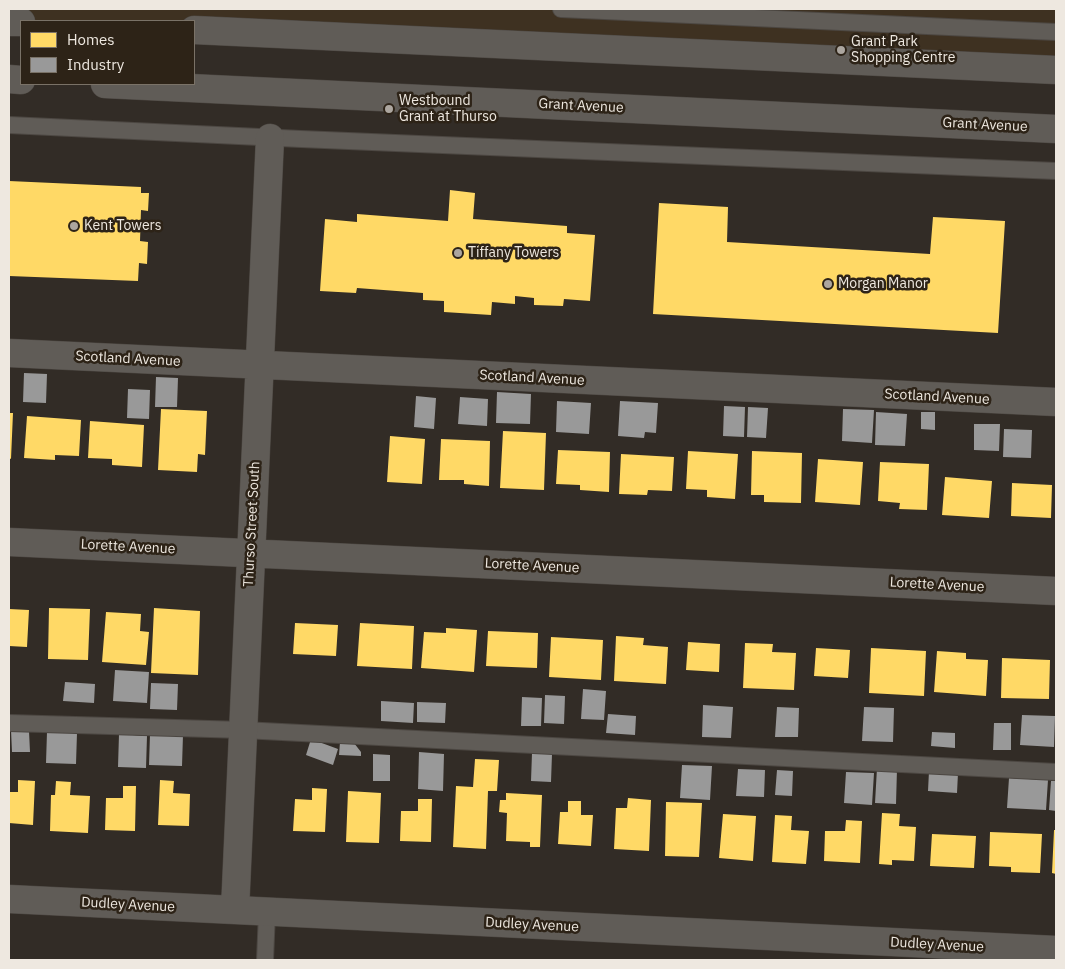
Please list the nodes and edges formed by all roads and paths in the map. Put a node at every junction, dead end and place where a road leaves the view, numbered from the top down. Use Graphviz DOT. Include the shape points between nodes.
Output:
graph roads {
  1 [pos="561,9"];
  2 [pos="195,30"];
  3 [pos="1056,32"];
  4 [pos="1056,70"];
  5 [pos="126,85"];
  6 [pos="9,125"];
  7 [pos="1056,129"];
  8 [pos="270,138"];
  9 [pos="1056,171"];
  10 [pos="9,353"];
  11 [pos="259,365"];
  12 [pos="1056,402"];
  13 [pos="9,542"];
  14 [pos="251,553"];
  15 [pos="1056,591"];
  16 [pos="9,722"];
  17 [pos="243,730"];
  18 [pos="1056,772"];
  19 [pos="9,899"];
  20 [pos="235,910"];
  21 [pos="267,912"];
  22 [pos="1056,950"];
  23 [pos="266,960"];
  1 -- 3 [label="lane"];
  2 -- 4 [label="street"];
  5 -- 7 [label="street, Grant Avenue"];
  6 -- 8 [label="lane"];
  8 -- 9 [label="lane"];
  8 -- 11 [label="street, Thurso Street South"];
  10 -- 11 [label="street, Scotland Avenue"];
  11 -- 12 [label="street, Scotland Avenue"];
  11 -- 14 [label="street, Thurso Street South"];
  13 -- 14 [label="street, Lorette Avenue"];
  14 -- 15 [label="street, Lorette Avenue"];
  14 -- 17 [label="street, Thurso Street South"];
  16 -- 17 [label="lane"];
  17 -- 18 [label="lane"];
  17 -- 20 [label="street, Thurso Street South"];
  19 -- 20 [label="street, Dudley Avenue"];
  20 -- 21 [label="street, Dudley Avenue"];
  21 -- 22 [label="street, Dudley Avenue"];
  21 -- 23 [label="lane"];
}
